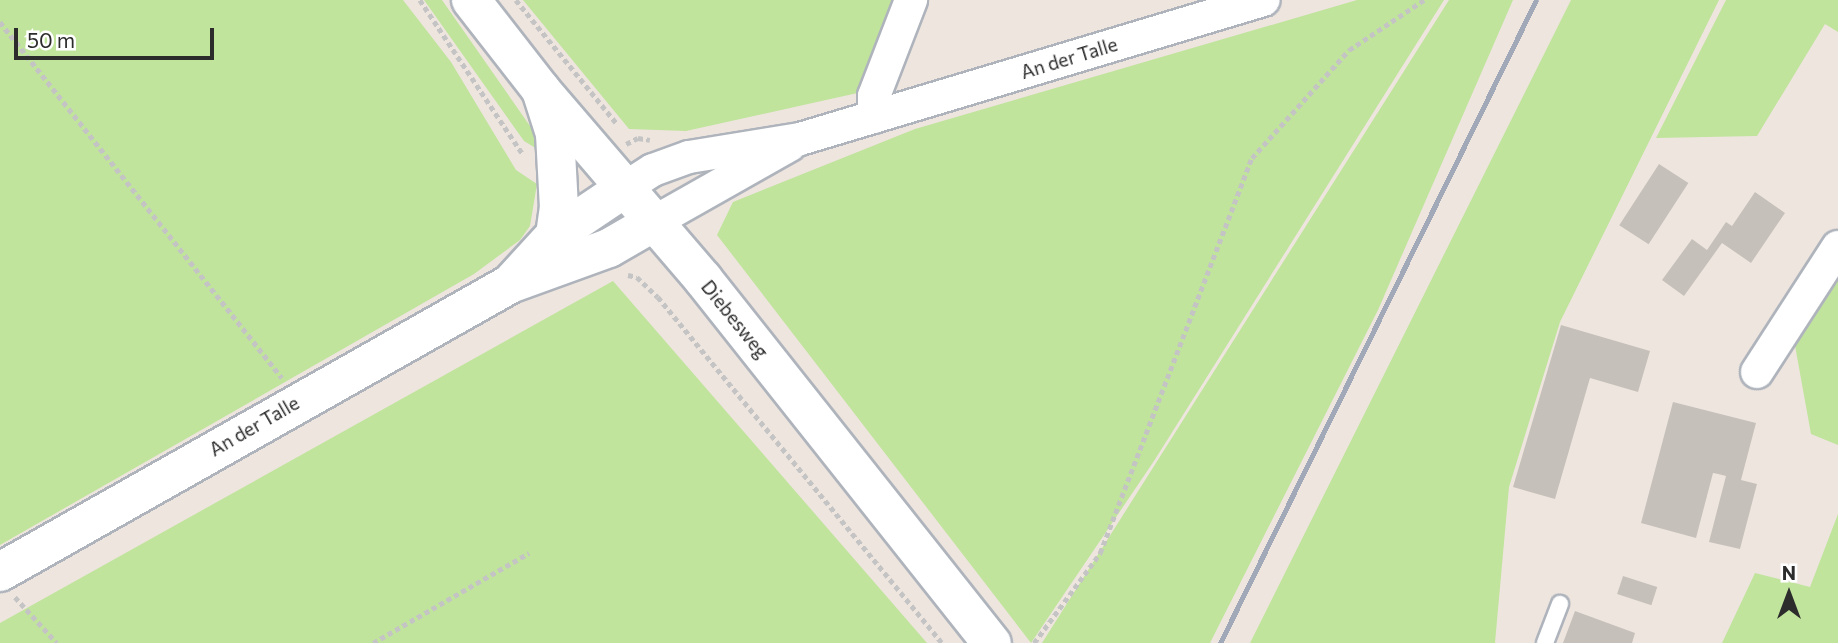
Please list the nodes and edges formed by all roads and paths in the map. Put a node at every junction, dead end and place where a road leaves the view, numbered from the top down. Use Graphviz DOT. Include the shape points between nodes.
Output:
graph roads {
  1 [pos="420,0"];
  2 [pos="471,0"];
  3 [pos="911,0"];
  4 [pos="1264,0"];
  5 [pos="1424,0"];
  6 [pos="0,22"];
  7 [pos="541,90"];
  8 [pos="874,117"];
  9 [pos="800,139"];
  10 [pos="557,170"];
  11 [pos="625,188"];
  12 [pos="654,222"];
  13 [pos="555,235"];
  14 [pos="1838,247"];
  15 [pos="629,275"];
  16 [pos="510,284"];
  17 [pos="1757,372"];
  18 [pos="300,400"];
  19 [pos="528,554"];
  20 [pos="4,581"];
  21 [pos="1560,604"];
  22 [pos="57,643"];
  23 [pos="373,643"];
  24 [pos="942,643"];
  25 [pos="992,643"];
  26 [pos="1034,643"];
  27 [pos="1545,643"];
  1 -- 10 [label="path" via="523,154"];
  2 -- 7 [label="street, Diebesweg"];
  3 -- 8 [label="street" via="874,96"];
  4 -- 8 [label="street, An der Talle"];
  5 -- 26 [label="path" via="1349,50 1252,158 1100,552"];
  6 -- 18 [label="path"];
  7 -- 10 [label="street" via="555,134"];
  7 -- 11 [label="street, Diebesweg"];
  8 -- 9 [label="street, An der Talle"];
  9 -- 11 [label="street, An der Talle" via="689,157 653,170"];
  9 -- 12 [label="street, An der Talle"];
  10 -- 13 [label="street"];
  11 -- 12 [label="street, Diebesweg"];
  11 -- 13 [label="street, An der Talle"];
  12 -- 16 [label="street, An der Talle" via="609,248"];
  12 -- 25 [label="street, Diebesweg"];
  13 -- 16 [label="street, An der Talle"];
  14 -- 17 [label="street"];
  15 -- 24 [label="path" via="657,297"];
  16 -- 18 [label="street, An der Talle"];
  18 -- 20 [label="street, An der Talle"];
  19 -- 23 [label="path"];
  20 -- 22 [label="path"];
  21 -- 27 [label="lane"];
}
